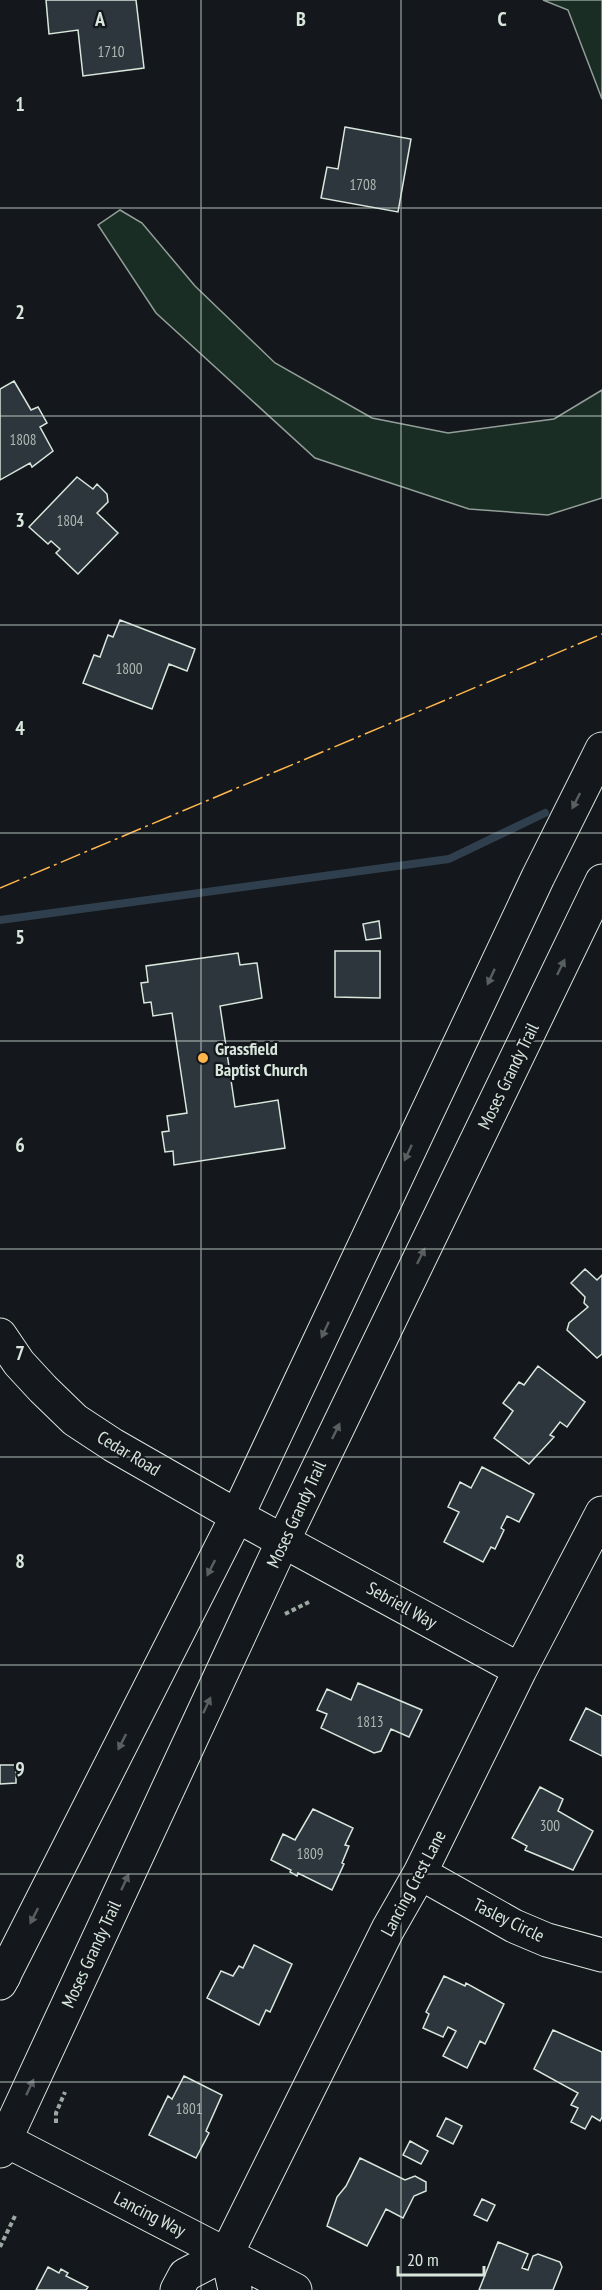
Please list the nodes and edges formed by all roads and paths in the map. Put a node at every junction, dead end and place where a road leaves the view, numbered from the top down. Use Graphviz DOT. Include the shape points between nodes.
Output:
graph roads {
  1 [pos="602,749"];
  2 [pos="602,881"];
  3 [pos="0,1335"];
  4 [pos="602,1513"];
  5 [pos="237,1516"];
  6 [pos="283,1541"];
  7 [pos="520,1670"];
  8 [pos="420,1873"];
  9 [pos="602,1954"];
  10 [pos="1,1980"];
  11 [pos="3,2146"];
  12 [pos="15,2216"];
  13 [pos="0,2247"];
  14 [pos="226,2253"];
  15 [pos="177,2290"];
  16 [pos="235,2290"];
  17 [pos="295,2290"];
  1 -- 5 [label="main road, one-way"];
  6 -- 2 [label="main road, Moses Grandy Trail, one-way"];
  3 -- 5 [label="main road, Cedar Road" via="19,1363 75,1420"];
  4 -- 7 [label="main road, Lancing Crest Lane"];
  5 -- 6 [label="main road, Cedar Road"];
  5 -- 10 [label="main road, one-way"];
  6 -- 7 [label="main road, Sebriell Way"];
  11 -- 6 [label="main road, Moses Grandy Trail, one-way"];
  7 -- 8 [label="main road, Lancing Crest Lane"];
  8 -- 9 [label="main road, Tasley Circle" via="514,1926 547,1940"];
  8 -- 14 [label="main road, Lancing Crest Lane" via="388,1929"];
  11 -- 14 [label="main road, Lancing Way"];
  12 -- 13 [label="path"];
  14 -- 15 [label="main road" via="185,2275"];
  14 -- 16 [label="main road"];
  14 -- 17 [label="main road, Lancing Way"];
}
